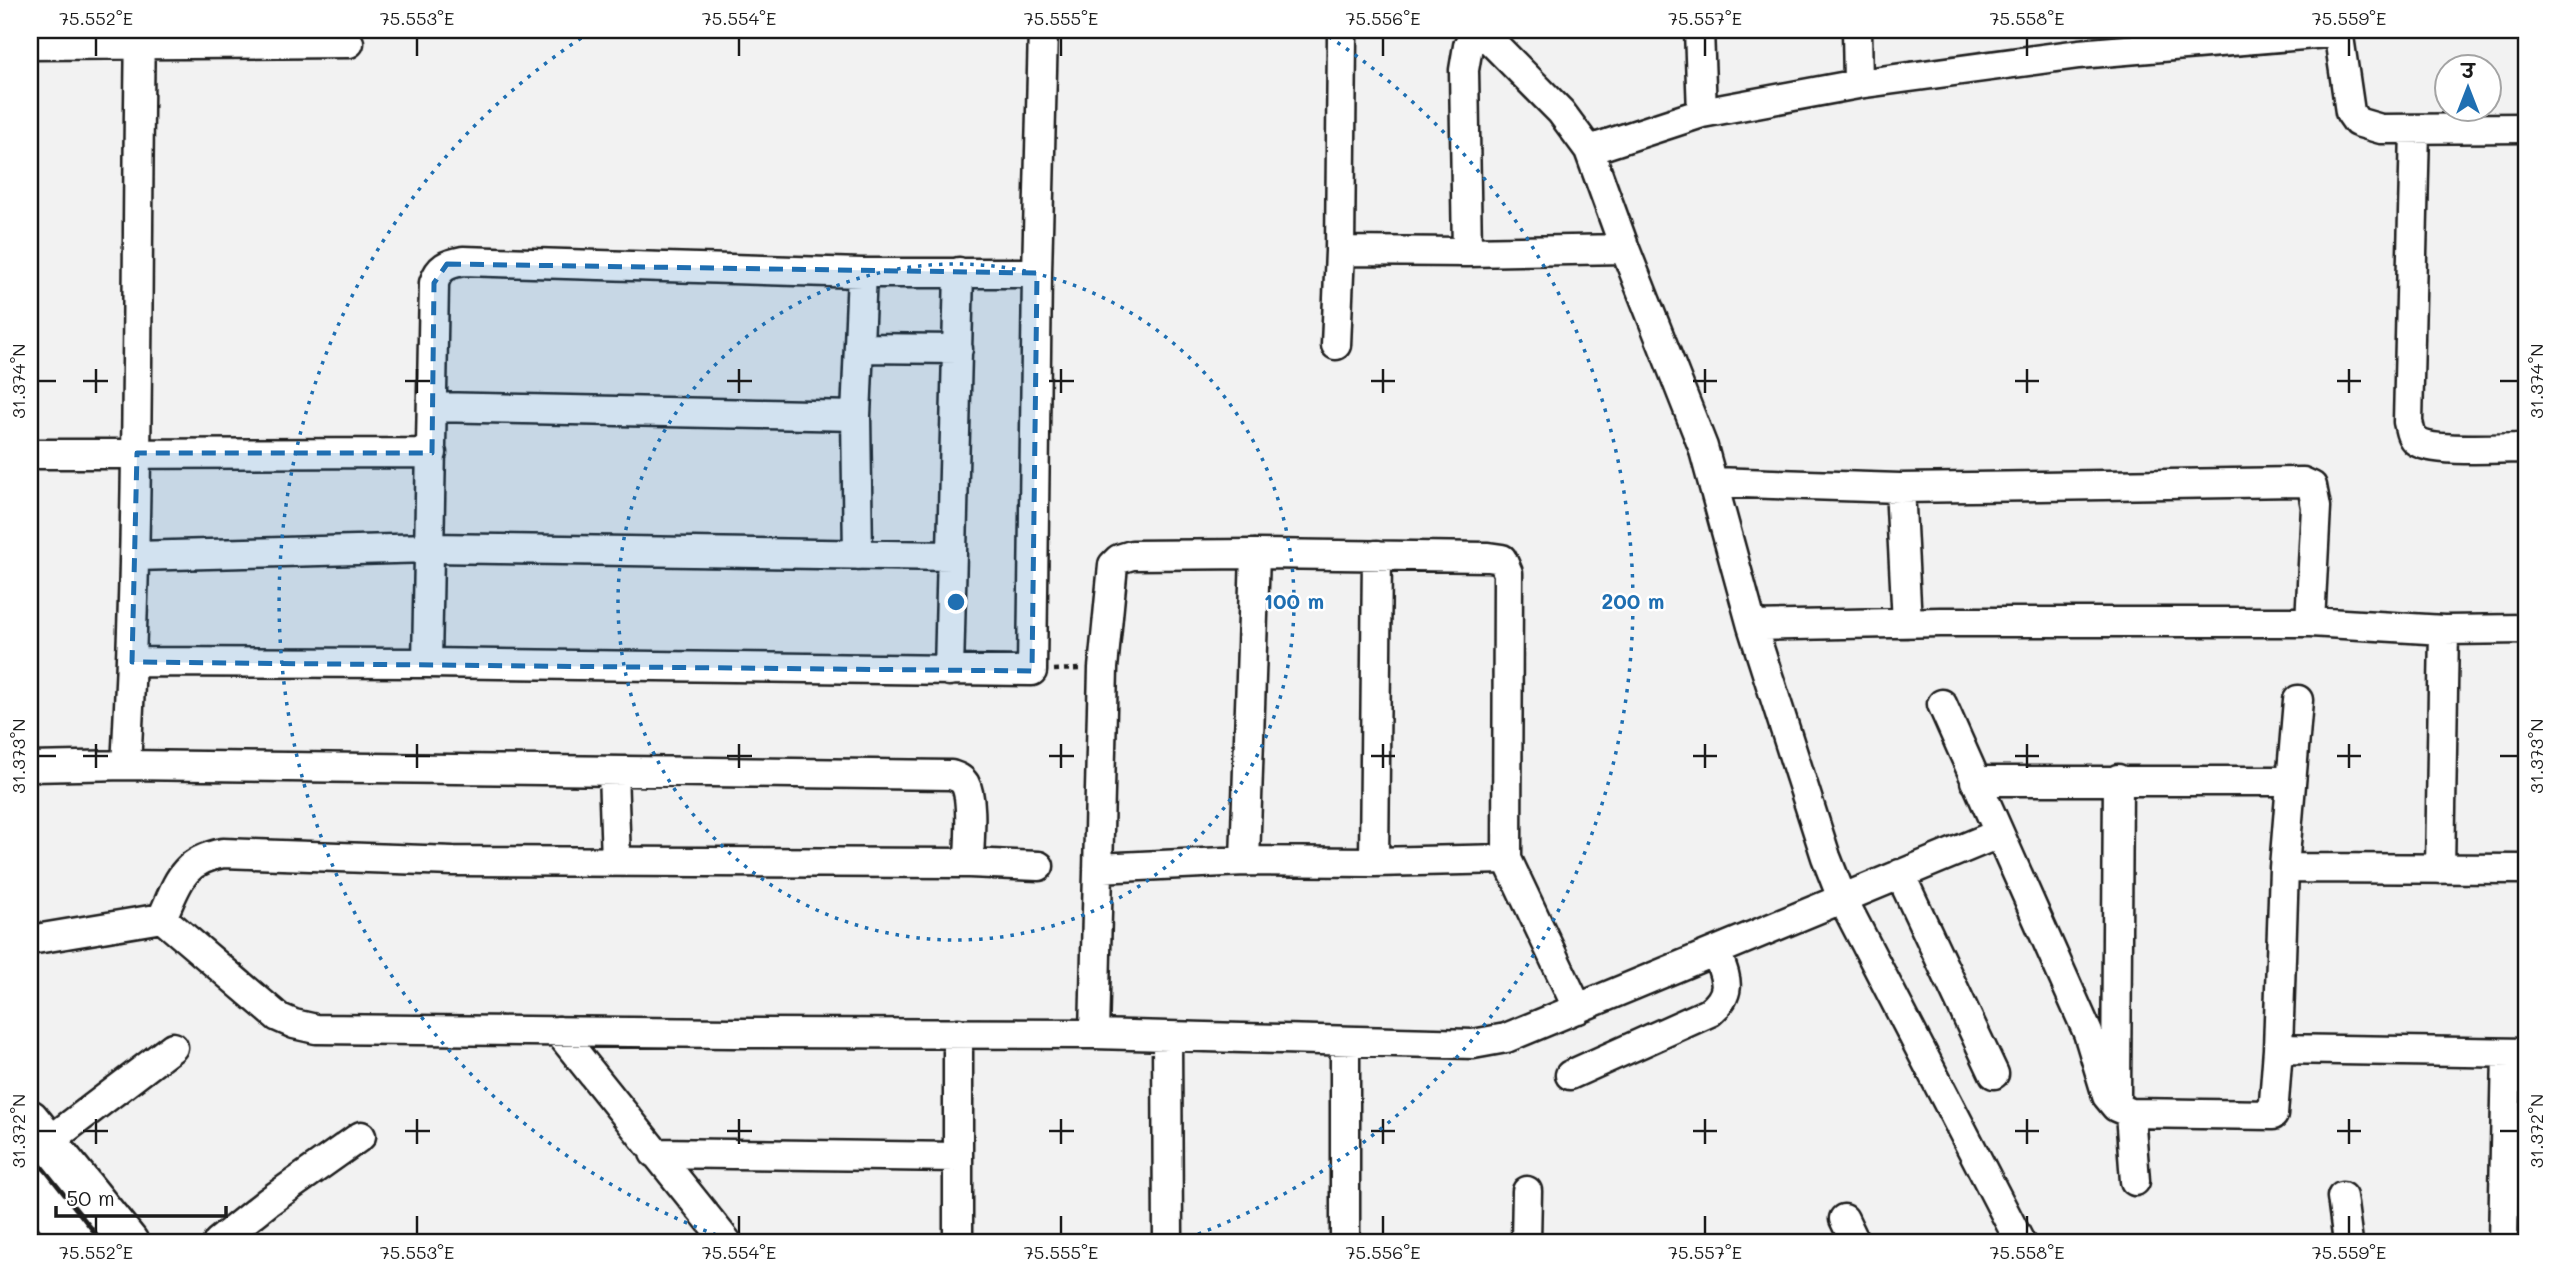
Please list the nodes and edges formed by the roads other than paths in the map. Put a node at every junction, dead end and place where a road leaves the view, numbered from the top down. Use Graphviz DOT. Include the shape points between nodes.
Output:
graph roads {
  1 [pos="1043,30"];
  2 [pos="1344,30"];
  3 [pos="1478,30"];
  4 [pos="1699,30"];
  5 [pos="1857,30"];
  6 [pos="2338,31"];
  7 [pos="284,37"];
  8 [pos="140,38"];
  9 [pos="349,43"];
  10 [pos="30,45"];
  11 [pos="1858,84"];
  12 [pos="1702,113"];
  13 [pos="2526,128"];
  14 [pos="2415,129"];
  15 [pos="1589,150"];
  16 [pos="1625,249"];
  17 [pos="1340,251"];
  18 [pos="1467,252"];
  19 [pos="959,272"];
  20 [pos="862,273"];
  21 [pos="1037,273"];
  22 [pos="1336,345"];
  23 [pos="860,348"];
  24 [pos="958,349"];
  25 [pos="432,407"];
  26 [pos="856,416"];
  27 [pos="2526,448"];
  28 [pos="137,453"];
  29 [pos="432,453"];
  30 [pos="30,454"];
  31 [pos="1713,482"];
  32 [pos="1900,488"];
  33 [pos="430,548"];
  34 [pos="1255,554"];
  35 [pos="858,555"];
  36 [pos="1377,555"];
  37 [pos="135,556"];
  38 [pos="952,556"];
  39 [pos="2310,622"];
  40 [pos="1907,623"];
  41 [pos="1752,626"];
  42 [pos="2526,629"];
  43 [pos="2444,630"];
  44 [pos="132,662"];
  45 [pos="428,663"];
  46 [pos="949,671"];
  47 [pos="2298,700"];
  48 [pos="1942,704"];
  49 [pos="127,765"];
  50 [pos="30,767"];
  51 [pos="613,771"];
  52 [pos="2118,779"];
  53 [pos="1975,781"];
  54 [pos="2290,781"];
  55 [pos="1998,834"];
  56 [pos="1507,859"];
  57 [pos="616,861"];
  58 [pos="1245,861"];
  59 [pos="1374,862"];
  60 [pos="969,863"];
  61 [pos="1039,866"];
  62 [pos="1098,868"];
  63 [pos="2284,868"];
  64 [pos="2440,869"];
  65 [pos="2526,869"];
  66 [pos="1900,874"];
  67 [pos="1842,898"];
  68 [pos="162,918"];
  69 [pos="30,940"];
  70 [pos="1716,951"];
  71 [pos="1578,1009"];
  72 [pos="558,1031"];
  73 [pos="958,1034"];
  74 [pos="1094,1034"];
  75 [pos="1167,1036"];
  76 [pos="1345,1042"];
  77 [pos="173,1047"];
  78 [pos="2278,1049"];
  79 [pos="2517,1053"];
  80 [pos="1994,1074"];
  81 [pos="1570,1075"];
  82 [pos="2123,1110"];
  83 [pos="39,1130"];
  84 [pos="361,1136"];
  85 [pos="654,1153"];
  86 [pos="958,1157"];
  87 [pos="2134,1181"];
  88 [pos="30,1185"];
  89 [pos="1527,1191"];
  90 [pos="2342,1197"];
  91 [pos="75,1242"];
  92 [pos="129,1242"];
  93 [pos="218,1242"];
  94 [pos="727,1242"];
  95 [pos="958,1242"];
  96 [pos="1168,1242"];
  97 [pos="1345,1242"];
  98 [pos="1526,1242"];
  99 [pos="2020,1242"];
  100 [pos="2348,1242"];
  101 [pos="2503,1242"];
  1 -- 21 [label="street"];
  2 -- 17 [label="street"];
  3 -- 15 [label="street" via="1561,112"];
  3 -- 18 [label="street" via="1468,46 1464,70"];
  4 -- 12 [label="street"];
  5 -- 11 [label="street"];
  6 -- 11 [label="street" via="2078,54"];
  6 -- 14 [label="street" via="2350,112 2357,122 2381,129"];
  7 -- 8 [label="street"];
  7 -- 9 [label="street"];
  8 -- 10 [label="street"];
  8 -- 28 [label="street"];
  11 -- 12 [label="street"];
  12 -- 15 [label="street"];
  13 -- 14 [label="street"];
  14 -- 27 [label="street" via="2411,435 2418,443 2434,448"];
  15 -- 16 [label="street"];
  16 -- 18 [label="street"];
  16 -- 31 [label="street"];
  17 -- 18 [label="street"];
  17 -- 22 [label="street"];
  19 -- 20 [label="street"];
  19 -- 21 [label="street"];
  19 -- 24 [label="street"];
  20 -- 23 [label="street"];
  20 -- 25 [label="street" via="447,264 434,283"];
  21 -- 46 [label="street" via="1032,671"];
  23 -- 24 [label="street"];
  23 -- 26 [label="street"];
  24 -- 38 [label="street"];
  25 -- 26 [label="street"];
  25 -- 29 [label="street"];
  26 -- 35 [label="street"];
  28 -- 29 [label="street"];
  28 -- 30 [label="street"];
  28 -- 37 [label="street"];
  29 -- 33 [label="street"];
  31 -- 32 [label="street"];
  31 -- 41 [label="street"];
  32 -- 39 [label="street" via="2303,482 2312,486 2316,507"];
  32 -- 40 [label="street"];
  33 -- 35 [label="street"];
  33 -- 37 [label="street"];
  33 -- 45 [label="street"];
  34 -- 36 [label="street"];
  34 -- 58 [label="street"];
  34 -- 62 [label="street" via="1132,555 1114,565 1103,668"];
  35 -- 38 [label="street"];
  36 -- 56 [label="street" via="1494,557 1505,564"];
  36 -- 59 [label="street"];
  37 -- 44 [label="street"];
  38 -- 46 [label="street"];
  39 -- 40 [label="street"];
  39 -- 43 [label="street"];
  40 -- 41 [label="street"];
  41 -- 67 [label="street"];
  42 -- 43 [label="street"];
  43 -- 64 [label="street"];
  44 -- 45 [label="street"];
  44 -- 49 [label="street"];
  45 -- 46 [label="street"];
  47 -- 54 [label="street"];
  48 -- 53 [label="street"];
  49 -- 50 [label="street"];
  49 -- 51 [label="street"];
  51 -- 57 [label="street"];
  51 -- 60 [label="street" via="951,775 966,785 969,798"];
  52 -- 53 [label="street"];
  52 -- 54 [label="street"];
  52 -- 82 [label="street"];
  53 -- 55 [label="street"];
  54 -- 63 [label="street"];
  55 -- 66 [label="street"];
  55 -- 82 [label="street" via="2088,1033 2108,1096"];
  56 -- 59 [label="street"];
  56 -- 71 [label="street"];
  57 -- 60 [label="street"];
  57 -- 68 [label="street" via="223,853 190,866"];
  58 -- 59 [label="street"];
  58 -- 62 [label="street"];
  60 -- 61 [label="street"];
  62 -- 74 [label="street"];
  63 -- 64 [label="street"];
  63 -- 78 [label="street"];
  64 -- 65 [label="street"];
  66 -- 67 [label="street"];
  66 -- 80 [label="street"];
  67 -- 70 [label="street"];
  67 -- 99 [label="street"];
  68 -- 69 [label="street"];
  68 -- 72 [label="street" via="278,1017 294,1024 316,1029"];
  70 -- 71 [label="street"];
  70 -- 81 [label="street" via="1727,985 1710,1012"];
  71 -- 76 [label="street" via="1506,1038 1473,1044"];
  72 -- 73 [label="street"];
  72 -- 85 [label="street"];
  73 -- 74 [label="street"];
  73 -- 86 [label="street"];
  74 -- 75 [label="street"];
  75 -- 76 [label="street"];
  75 -- 96 [label="street"];
  76 -- 97 [label="street"];
  77 -- 83 [label="street"];
  78 -- 79 [label="street"];
  78 -- 82 [label="street" via="2273,1115"];
  79 -- 101 [label="street"];
  82 -- 87 [label="street"];
  83 -- 92 [label="main road"];
  84 -- 93 [label="street"];
  85 -- 86 [label="street"];
  85 -- 94 [label="street"];
  86 -- 95 [label="street"];
  88 -- 91 [label="highway"];
  89 -- 98 [label="street"];
  90 -- 100 [label="street"];
}
